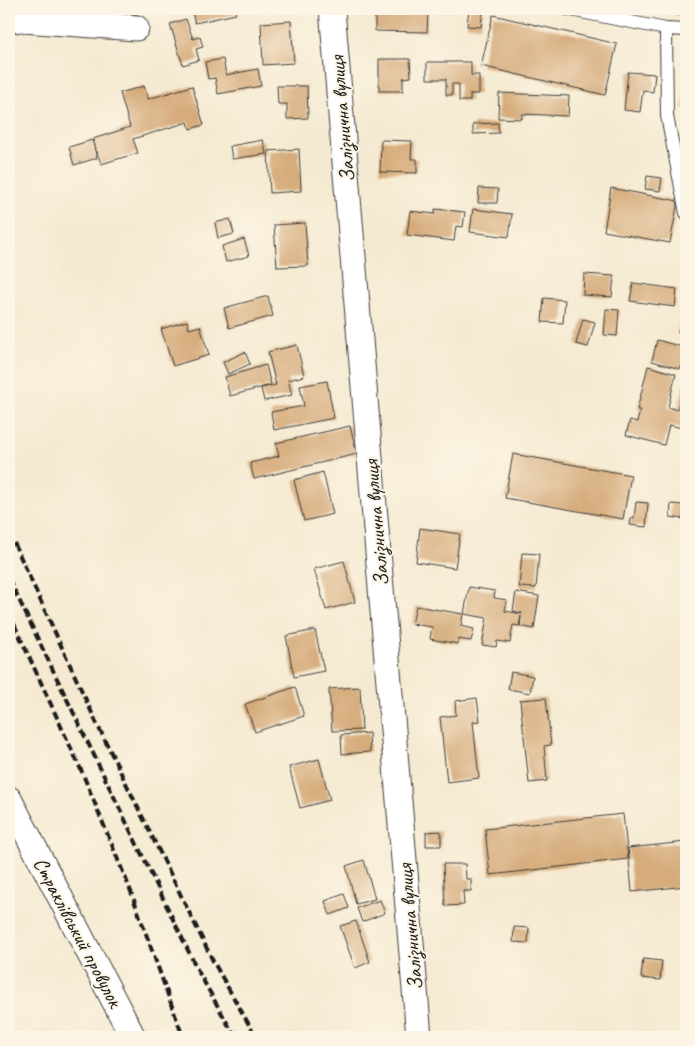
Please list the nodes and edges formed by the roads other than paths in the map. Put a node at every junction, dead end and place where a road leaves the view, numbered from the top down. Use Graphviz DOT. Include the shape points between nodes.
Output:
graph roads {
  1 [pos="332,9"];
  2 [pos="566,9"];
  3 [pos="9,19"];
  4 [pos="136,28"];
  5 [pos="666,29"];
  6 [pos="686,30"];
  7 [pos="686,213"];
  8 [pos="9,799"];
  9 [pos="133,1037"];
  10 [pos="419,1037"];
  1 -- 10 [label="street, Залізнична вулиця"];
  2 -- 5 [label="lane"];
  3 -- 4 [label="street"];
  5 -- 6 [label="lane"];
  5 -- 7 [label="lane" via="667,116"];
  8 -- 9 [label="street, Страклівський провулок"];
}
